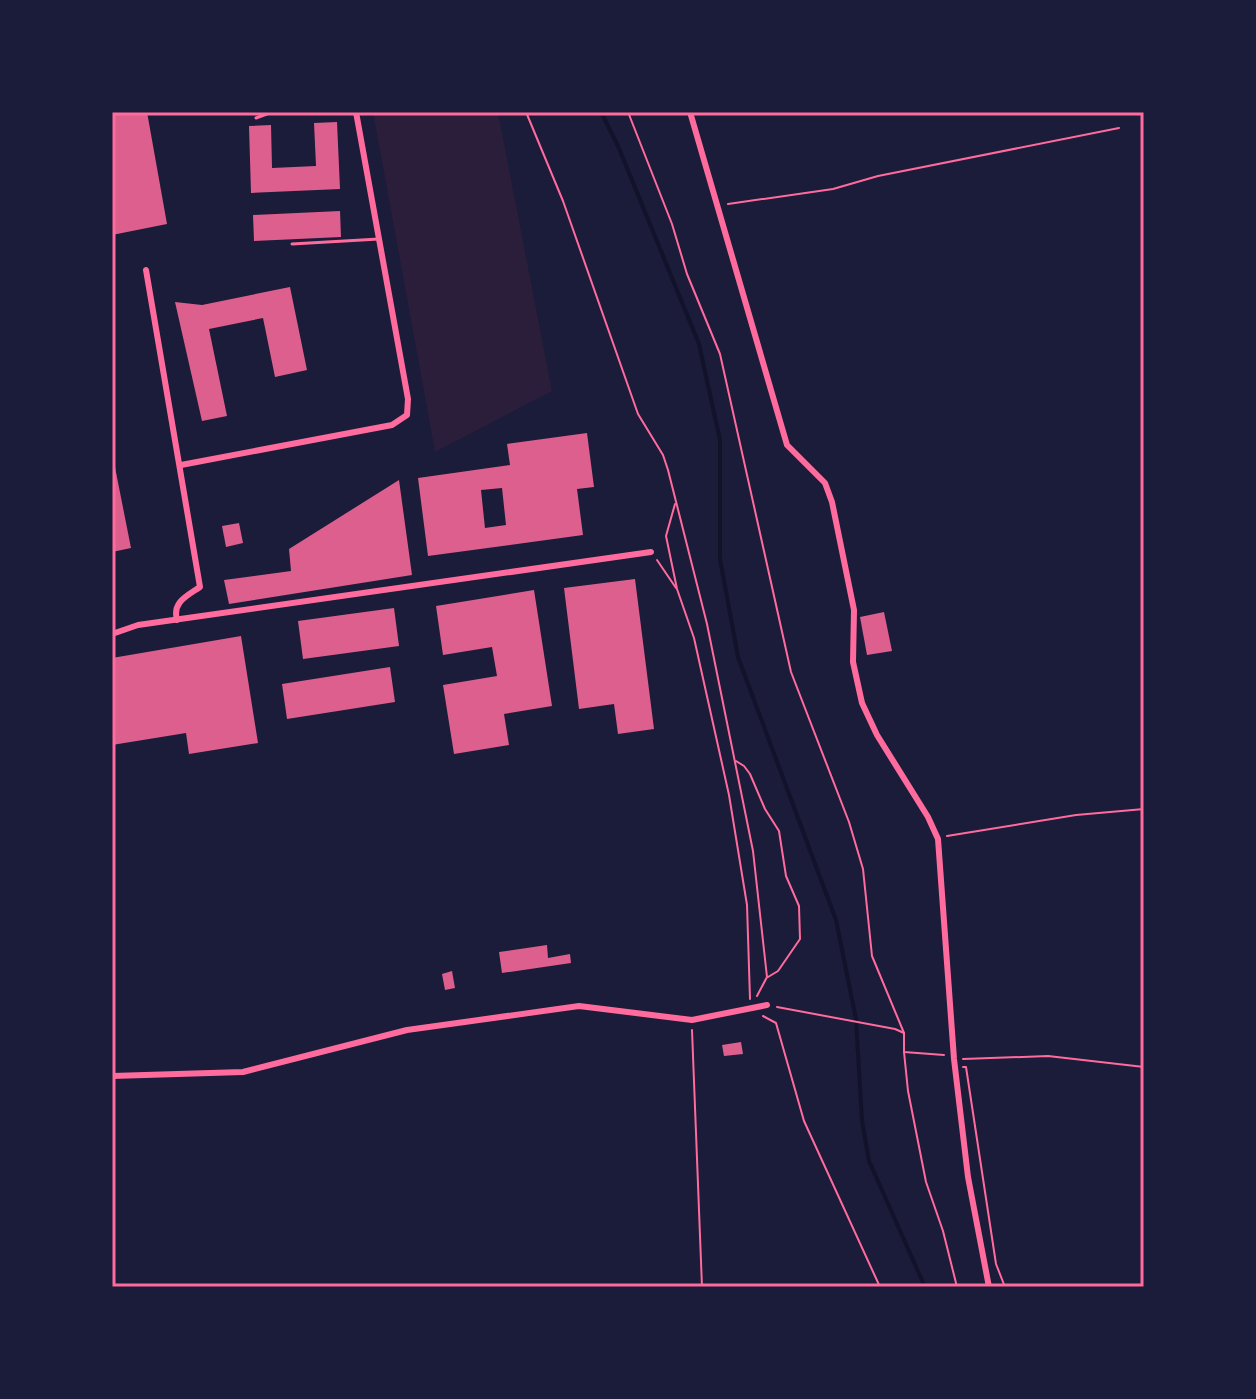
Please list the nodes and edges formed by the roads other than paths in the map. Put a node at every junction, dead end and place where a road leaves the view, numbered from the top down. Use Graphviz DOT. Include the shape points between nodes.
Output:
graph roads {
  1 [pos="272,112"];
  2 [pos="356,112"];
  3 [pos="690,112"];
  4 [pos="256,118"];
  5 [pos="379,239"];
  6 [pos="292,244"];
  7 [pos="146,270"];
  8 [pos="181,465"];
  9 [pos="651,552"];
  10 [pos="177,620"];
  11 [pos="112,634"];
  12 [pos="767,1005"];
  13 [pos="112,1076"];
  14 [pos="989,1287"];
  1 -- 4 [label="lane"];
  2 -- 5 [label="street"];
  3 -- 14 [label="street" via="787,445 825,483 832,502 854,610 853,662 862,703 938,839 955,1068"];
  5 -- 6 [label="lane"];
  5 -- 8 [label="street" via="407,415 392,425"];
  7 -- 8 [label="street"];
  8 -- 10 [label="street" via="200,587 178,602"];
  9 -- 10 [label="street"];
  10 -- 11 [label="street"];
  12 -- 13 [label="street" via="692,1020 579,1006 407,1030 243,1072"];
}
